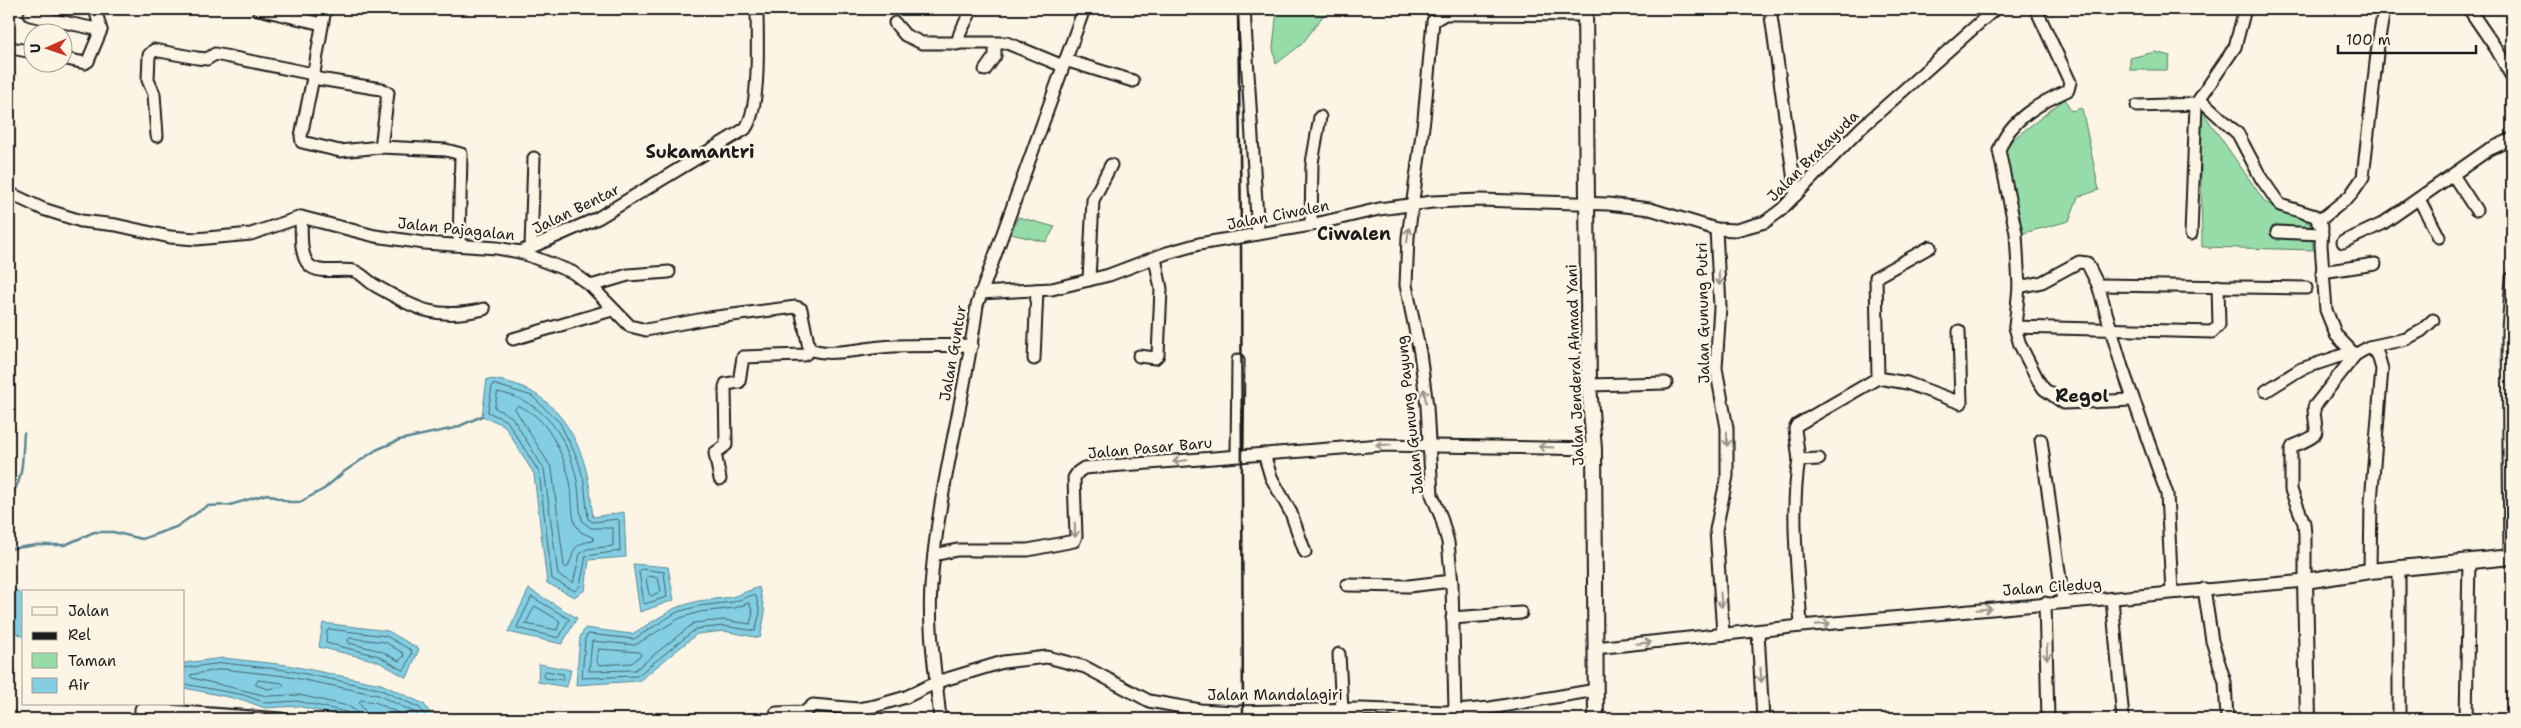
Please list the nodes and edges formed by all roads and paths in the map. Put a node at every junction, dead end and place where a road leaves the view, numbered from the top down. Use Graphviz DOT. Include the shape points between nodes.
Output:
graph roads {
  1 [pos="95,9"];
  2 [pos="258,9"];
  3 [pos="325,9"];
  4 [pos="757,9"];
  5 [pos="972,9"];
  6 [pos="1084,9"];
  7 [pos="1244,9"];
  8 [pos="1770,9"];
  9 [pos="1995,9"];
  10 [pos="2036,9"];
  11 [pos="2244,9"];
  12 [pos="2384,9"];
  13 [pos="2468,9"];
  14 [pos="1585,12"];
  15 [pos="30,15"];
  16 [pos="895,22"];
  17 [pos="322,24"];
  18 [pos="101,30"];
  19 [pos="957,44"];
  20 [pos="995,44"];
  21 [pos="17,49"];
  22 [pos="22,50"];
  23 [pos="72,60"];
  24 [pos="1064,63"];
  25 [pos="985,70"];
  26 [pos="313,76"];
  27 [pos="2512,77"];
  28 [pos="1133,80"];
  29 [pos="2198,102"];
  30 [pos="2137,106"];
  31 [pos="1320,117"];
  32 [pos="158,136"];
  33 [pos="2512,140"];
  34 [pos="381,147"];
  35 [pos="534,158"];
  36 [pos="1111,165"];
  37 [pos="2453,175"];
  38 [pos="1796,195"];
  39 [pos="9,196"];
  40 [pos="2419,199"];
  41 [pos="1587,203"];
  42 [pos="1412,205"];
  43 [pos="2476,210"];
  44 [pos="301,217"];
  45 [pos="2320,220"];
  46 [pos="1311,225"];
  47 [pos="1716,229"];
  48 [pos="2277,232"];
  49 [pos="1258,234"];
  50 [pos="2191,234"];
  51 [pos="2322,234"];
  52 [pos="2439,238"];
  53 [pos="2343,242"];
  54 [pos="459,245"];
  55 [pos="1930,247"];
  56 [pos="526,249"];
  57 [pos="1155,258"];
  58 [pos="2374,264"];
  59 [pos="669,272"];
  60 [pos="2322,272"];
  61 [pos="2512,278"];
  62 [pos="1089,280"];
  63 [pos="2098,285"];
  64 [pos="590,286"];
  65 [pos="2218,286"];
  66 [pos="2019,287"];
  67 [pos="2306,288"];
  68 [pos="1037,290"];
  69 [pos="980,293"];
  70 [pos="484,309"];
  71 [pos="612,310"];
  72 [pos="2433,320"];
  73 [pos="2015,328"];
  74 [pos="2112,330"];
  75 [pos="1959,331"];
  76 [pos="513,339"];
  77 [pos="972,346"];
  78 [pos="2369,347"];
  79 [pos="812,350"];
  80 [pos="2354,354"];
  81 [pos="1139,356"];
  82 [pos="1034,359"];
  83 [pos="1238,360"];
  84 [pos="1878,378"];
  85 [pos="1666,383"];
  86 [pos="1589,385"];
  87 [pos="2266,391"];
  88 [pos="2132,400"];
  89 [pos="2041,440"];
  90 [pos="1429,444"];
  91 [pos="1594,449"];
  92 [pos="1264,454"];
  93 [pos="1233,456"];
  94 [pos="2511,457"];
  95 [pos="1820,459"];
  96 [pos="1799,460"];
  97 [pos="720,479"];
  98 [pos="1305,552"];
  99 [pos="934,555"];
  100 [pos="2511,557"];
  101 [pos="2469,561"];
  102 [pos="2399,568"];
  103 [pos="2370,571"];
  104 [pos="1452,580"];
  105 [pos="2305,581"];
  106 [pos="1346,584"];
  107 [pos="2204,589"];
  108 [pos="2172,592"];
  109 [pos="2112,598"];
  110 [pos="2063,601"];
  111 [pos="2045,603"];
  112 [pos="1521,613"];
  113 [pos="1452,618"];
  114 [pos="1800,626"];
  115 [pos="1758,632"];
  116 [pos="1723,634"];
  117 [pos="1595,648"];
  118 [pos="1339,654"];
  119 [pos="937,682"];
  120 [pos="1596,690"];
  121 [pos="1342,710"];
  122 [pos="1455,711"];
  123 [pos="776,713"];
  124 [pos="1200,715"];
  125 [pos="1303,715"];
  126 [pos="1375,715"];
  127 [pos="214,717"];
  128 [pos="141,719"];
  129 [pos="281,719"];
  130 [pos="940,719"];
  131 [pos="1596,719"];
  132 [pos="1763,719"];
  133 [pos="2048,719"];
  134 [pos="2123,719"];
  135 [pos="2227,719"];
  136 [pos="2308,719"];
  137 [pos="2399,719"];
  138 [pos="2466,719"];
  1 -- 18 [label="street"];
  2 -- 17 [label="street"];
  3 -- 17 [label="street"];
  4 -- 56 [label="street, Jalan Bentar" via="753,109 745,129 598,218"];
  5 -- 19 [label="street"];
  6 -- 24 [label="street, Jalan Guntur"];
  7 -- 49 [label="street"];
  8 -- 38 [label="street"];
  9 -- 38 [label="street, Jalan Bratayuda" via="1861,128"];
  10 -- 66 [label="street" via="2070,82 2068,90 2022,115 1999,150 2016,233"];
  11 -- 29 [label="street" via="2236,47"];
  12 -- 45 [label="street" via="2363,177 2350,196"];
  13 -- 27 [label="street"];
  14 -- 41 [label="main road, Jalan Jenderal Ahmad Yani"];
  14 -- 42 [label="street, Jalan Gunung Payung" via="1445,14 1433,21"];
  15 -- 18 [label="street"];
  16 -- 19 [label="street" via="905,35 917,42"];
  17 -- 26 [label="street"];
  18 -- 23 [label="street" via="88,61"];
  19 -- 20 [label="street"];
  20 -- 24 [label="street" via="1014,45"];
  20 -- 25 [label="street" via="994,56"];
  21 -- 22 [label="street"];
  24 -- 28 [label="street"];
  24 -- 69 [label="street, Jalan Guntur"];
  26 -- 32 [label="street" via="215,54 207,59 154,50 150,55 148,80 154,94"];
  26 -- 34 [label="street" via="388,93"];
  26 -- 34 [label="street" via="302,142 340,151"];
  29 -- 30 [label="street"];
  29 -- 45 [label="street" via="2238,134 2261,178 2280,205"];
  29 -- 50 [label="street"];
  31 -- 46 [label="street" via="1312,163"];
  33 -- 37 [label="street" via="2488,150"];
  34 -- 54 [label="street" via="446,150 461,154"];
  35 -- 56 [label="street"];
  36 -- 62 [label="street" via="1094,200"];
  37 -- 40 [label="street"];
  37 -- 43 [label="street"];
  38 -- 47 [label="street, Jalan Bratayuda" via="1765,222 1736,230"];
  39 -- 44 [label="street" via="81,221 196,239 252,234"];
  40 -- 52 [label="street"];
  40 -- 53 [label="street" via="2382,224"];
  41 -- 42 [label="street, Jalan Ciwalen" via="1480,200"];
  41 -- 47 [label="street, Jalan Bratayuda" via="1650,209"];
  41 -- 86 [label="main road, Jalan Jenderal Ahmad Yani"];
  42 -- 46 [label="street, Jalan Ciwalen"];
  90 -- 42 [label="street, Jalan Gunung Payung, one-way" via="1420,353 1406,285"];
  44 -- 54 [label="street, Jalan Pajagalan" via="375,236"];
  44 -- 70 [label="street" via="304,255 314,268 356,271 376,286 409,303 443,315"];
  45 -- 51 [label="street"];
  46 -- 49 [label="street, Jalan Ciwalen"];
  47 -- 116 [label="street, Jalan Gunung Putri, one-way" via="1720,307 1716,368 1727,428 1728,476 1716,530"];
  48 -- 51 [label="street"];
  49 -- 57 [label="street, Jalan Ciwalen" via="1199,244"];
  51 -- 60 [label="street"];
  54 -- 56 [label="street, Jalan Pajagalan"];
  55 -- 84 [label="street" via="1877,275"];
  56 -- 64 [label="street, Jalan Pajagalan" via="572,272"];
  57 -- 62 [label="street, Jalan Ciwalen"];
  57 -- 81 [label="street" via="1161,289 1158,355 1155,358"];
  58 -- 60 [label="street"];
  59 -- 64 [label="street" via="628,275"];
  60 -- 80 [label="street" via="2326,310 2331,324 2336,335"];
  61 -- 94 [label="street" via="2508,329"];
  62 -- 68 [label="street, Jalan Ciwalen"];
  63 -- 65 [label="street"];
  63 -- 66 [label="street" via="2087,263 2082,262 2042,282"];
  63 -- 74 [label="street"];
  64 -- 71 [label="street, Jalan Pajagalan"];
  65 -- 67 [label="street"];
  65 -- 74 [label="street" via="2219,325 2216,330"];
  66 -- 73 [label="street"];
  68 -- 69 [label="street, Jalan Ciwalen"];
  68 -- 82 [label="street"];
  69 -- 77 [label="street, Jalan Guntur"];
  71 -- 76 [label="street"];
  71 -- 79 [label="street, Jalan Pajagalan" via="630,326 646,330 798,307"];
  72 -- 78 [label="street" via="2406,338"];
  73 -- 74 [label="street"];
  73 -- 88 [label="street" via="2038,380 2059,400 2074,404"];
  74 -- 88 [label="street"];
  75 -- 84 [label="street" via="1961,403 1907,383"];
  77 -- 79 [label="street"];
  77 -- 99 [label="street, Jalan Guntur"];
  78 -- 80 [label="street"];
  78 -- 103 [label="street" via="2378,355 2382,369 2371,501"];
  79 -- 97 [label="street" via="804,355 743,357 739,382 725,387 726,445 715,453"];
  80 -- 87 [label="street" via="2301,369"];
  80 -- 105 [label="street" via="2314,407 2315,434 2291,450 2291,490 2304,523"];
  83 -- 93 [label="street"];
  84 -- 96 [label="street" via="1797,425"];
  85 -- 86 [label="street"];
  86 -- 91 [label="main road, Jalan Jenderal Ahmad Yani"];
  88 -- 108 [label="street" via="2167,494"];
  89 -- 110 [label="street"];
  91 -- 90 [label="street, one-way"];
  90 -- 92 [label="street, one-way" via="1381,444"];
  90 -- 104 [label="street, Jalan Gunung Payung" via="1432,495 1448,542"];
  91 -- 117 [label="main road, Jalan Jenderal Ahmad Yani"];
  92 -- 93 [label="street"];
  92 -- 98 [label="street"];
  93 -- 99 [label="street, Jalan Pasar Baru, one-way" via="1084,468 1074,478 1074,541 1028,550 956,550"];
  94 -- 100 [label="street"];
  95 -- 96 [label="street"];
  96 -- 114 [label="street" via="1796,510"];
  99 -- 119 [label="street, Jalan Guntur" via="930,622"];
  100 -- 101 [label="main road, Jalan Ciledug"];
  101 -- 102 [label="main road, Jalan Ciledug"];
  101 -- 138 [label="street"];
  102 -- 103 [label="main road, Jalan Ciledug"];
  102 -- 137 [label="street"];
  103 -- 105 [label="main road, Jalan Ciledug"];
  104 -- 106 [label="street" via="1409,586"];
  104 -- 113 [label="street, Jalan Gunung Payung"];
  105 -- 107 [label="street, Jalan Ciledug"];
  105 -- 136 [label="main road"];
  107 -- 108 [label="street, Jalan Ciledug"];
  107 -- 135 [label="street" via="2212,641 2225,682"];
  108 -- 109 [label="street, Jalan Ciledug"];
  109 -- 110 [label="street, Jalan Ciledug"];
  109 -- 134 [label="street"];
  110 -- 111 [label="street, Jalan Ciledug"];
  114 -- 111 [label="street, Jalan Ciledug, one-way"];
  111 -- 133 [label="street, one-way"];
  112 -- 113 [label="street"];
  113 -- 122 [label="street, Jalan Gunung Payung"];
  114 -- 115 [label="street, Jalan Ciledug"];
  115 -- 116 [label="street, Jalan Ciledug"];
  115 -- 132 [label="street, one-way"];
  117 -- 116 [label="street, Jalan Ciledug, one-way"];
  117 -- 120 [label="main road, Jalan Jenderal Ahmad Yani"];
  118 -- 121 [label="street"];
  119 -- 123 [label="street, Jalan Mandalagiri" via="891,702 858,709 814,705 800,713"];
  119 -- 124 [label="street, Jalan Mandalagiri" via="1003,662 1047,657 1085,666 1149,701"];
  119 -- 130 [label="street, Jalan Guntur"];
  120 -- 122 [label="street, Jalan Mandalagiri"];
  120 -- 131 [label="main road, Jalan Jenderal Ahmad Yani"];
  121 -- 125 [label="street, Jalan Mandalagiri"];
  121 -- 126 [label="street, Jalan Mandalagiri"];
  122 -- 126 [label="street, Jalan Mandalagiri"];
  124 -- 125 [label="street, Jalan Mandalagiri"];
  127 -- 128 [label="street" via="141,709"];
  127 -- 129 [label="street"];
}
